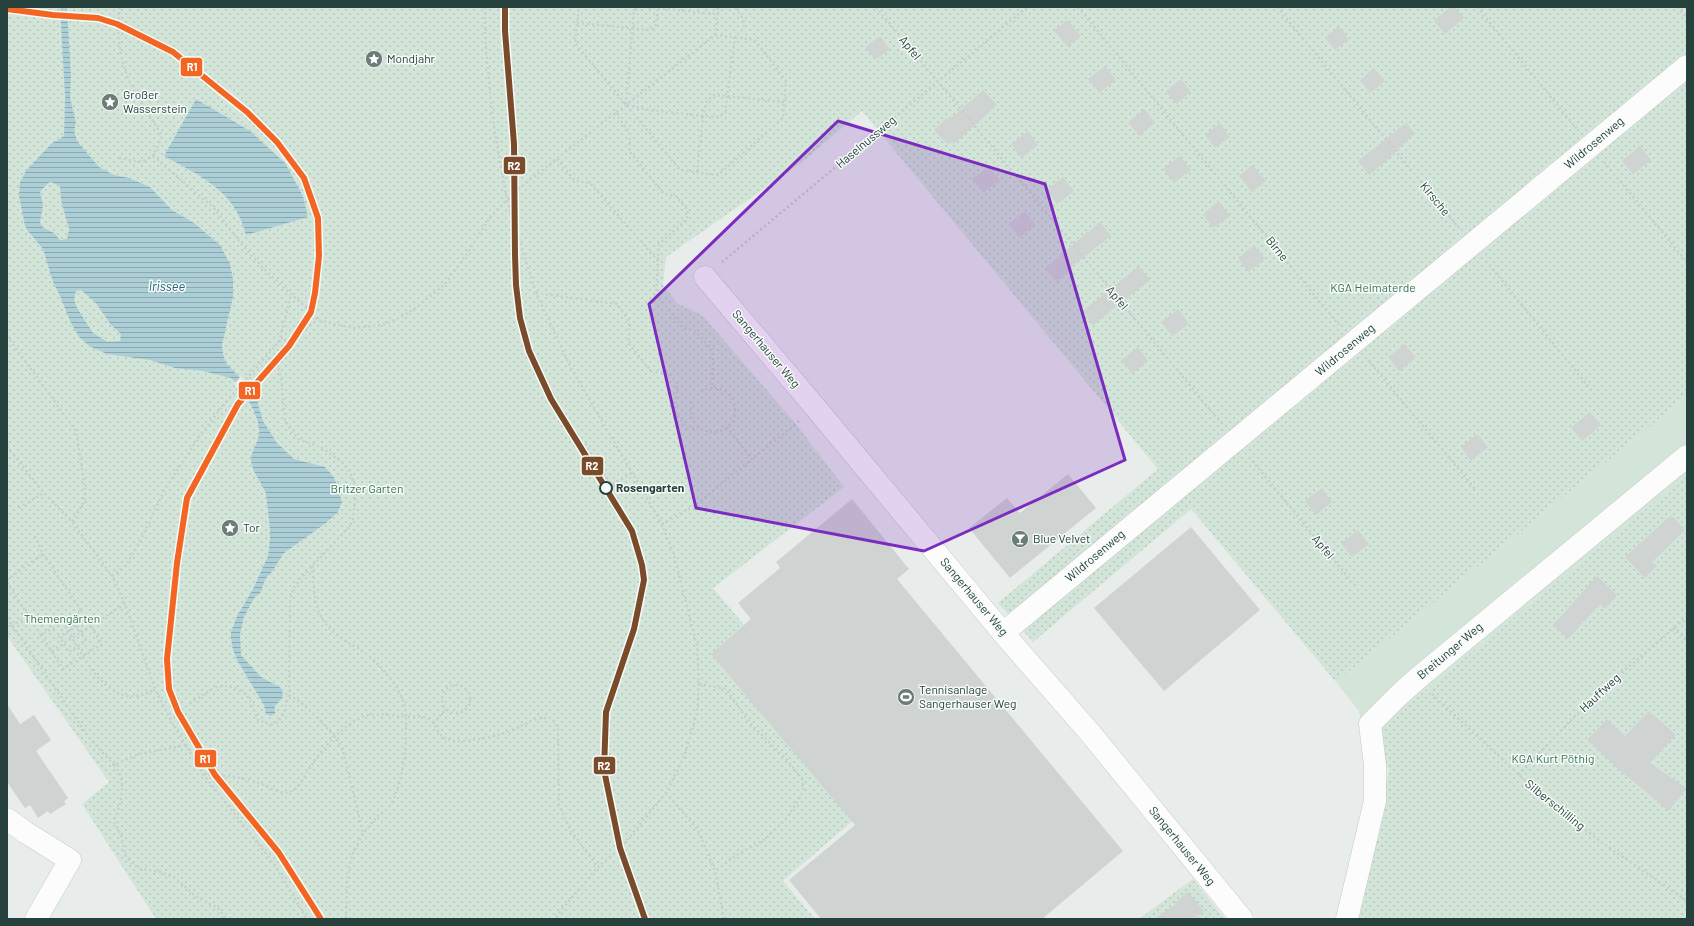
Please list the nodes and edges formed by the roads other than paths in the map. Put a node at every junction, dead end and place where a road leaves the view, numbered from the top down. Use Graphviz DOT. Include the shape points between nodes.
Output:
graph roads {
  1 [pos="1687,66"];
  2 [pos="705,277"];
  3 [pos="1687,456"];
  4 [pos="1003,633"];
  5 [pos="7,819"];
  6 [pos="36,919"];
  7 [pos="1242,919"];
  8 [pos="1347,919"];
  1 -- 4 [label="street, Wildrosenweg"];
  2 -- 4 [label="street, Sangerhauser Weg"];
  3 -- 8 [label="street, Breitunger Weg" via="1399,694 1370,724 1375,765 1374,801"];
  4 -- 7 [label="street, Sangerhauser Weg" via="1091,734"];
  5 -- 6 [label="street" via="70,860"];
}
